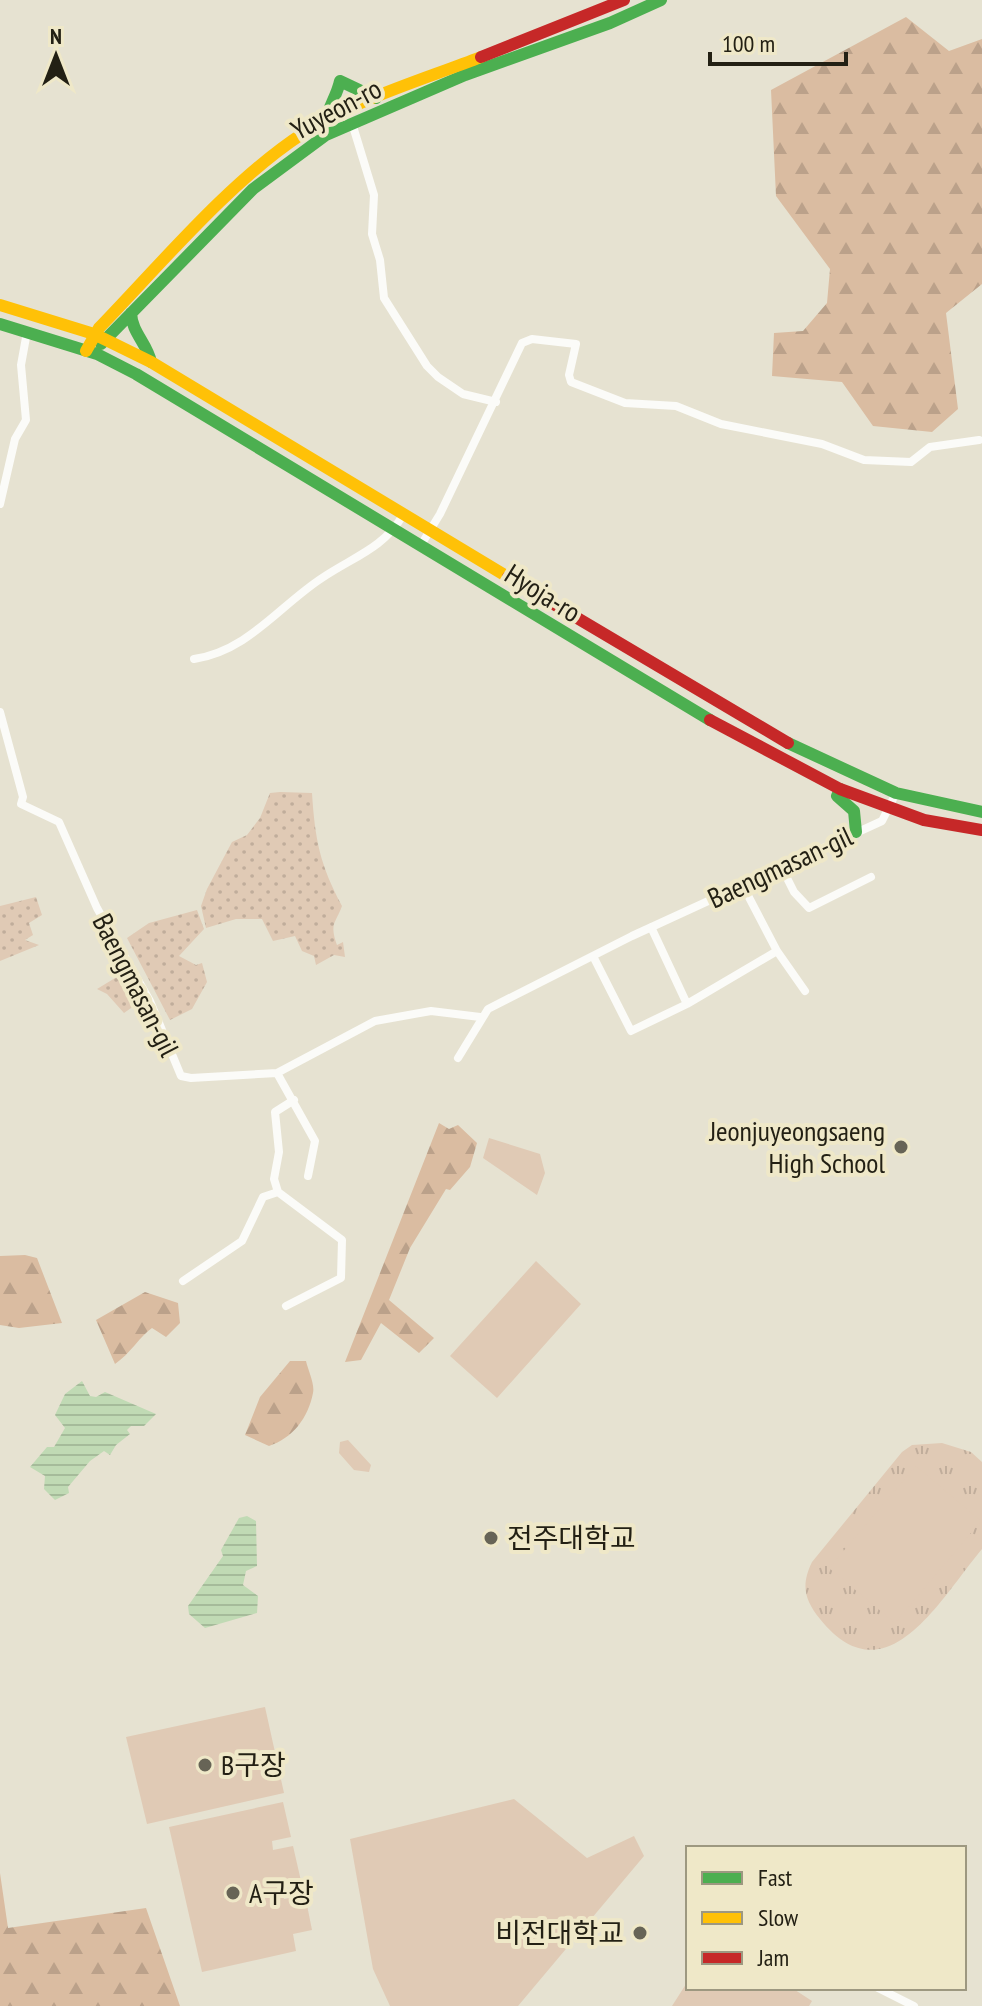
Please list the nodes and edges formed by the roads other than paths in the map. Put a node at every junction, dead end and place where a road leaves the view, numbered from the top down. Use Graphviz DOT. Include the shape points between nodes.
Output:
graph roads {
  1 [pos="624,0"];
  2 [pos="661,0"];
  3 [pos="409,91"];
  4 [pos="376,98"];
  5 [pos="327,119"];
  6 [pos="352,123"];
  7 [pos="209,223"];
  8 [pos="0,305"];
  9 [pos="131,313"];
  10 [pos="4,325"];
  11 [pos="27,332"];
  12 [pos="94,344"];
  13 [pos="151,362"];
  14 [pos="496,402"];
  15 [pos="979,440"];
  16 [pos="0,504"];
  17 [pos="403,515"];
  18 [pos="395,529"];
  19 [pos="431,531"];
  20 [pos="421,545"];
  21 [pos="194,659"];
  22 [pos="0,712"];
  23 [pos="840,789"];
  24 [pos="896,793"];
  25 [pos="888,808"];
  26 [pos="982,812"];
  27 [pos="982,830"];
  28 [pos="856,832"];
  29 [pos="781,866"];
  30 [pos="871,877"];
  31 [pos="742,884"];
  32 [pos="651,927"];
  33 [pos="777,951"];
  34 [pos="593,956"];
  35 [pos="805,991"];
  36 [pos="687,1004"];
  37 [pos="480,1017"];
  38 [pos="458,1058"];
  39 [pos="277,1073"];
  40 [pos="294,1100"];
  41 [pos="308,1176"];
  42 [pos="278,1192"];
  43 [pos="183,1281"];
  44 [pos="286,1306"];
  45 [pos="882,1990"];
  46 [pos="914,2006"];
  1 -- 3 [label="main road, Yuyeon-ro"];
  2 -- 3 [label="main road, Yuyeon-ro"];
  3 -- 4 [label="main road, Yuyeon-ro"];
  3 -- 6 [label="main road, Yuyeon-ro"];
  4 -- 5 [label="main road, Yuyeon-ro"];
  4 -- 5 [label="main road" via="340,81"];
  5 -- 7 [label="main road, Yuyeon-ro" via="258,167"];
  6 -- 7 [label="main road, Yuyeon-ro" via="285,163"];
  6 -- 14 [label="street" via="374,195 372,234 384,298 438,377 463,394"];
  7 -- 9 [label="main road, Yuyeon-ro"];
  7 -- 12 [label="main road, Yuyeon-ro"];
  8 -- 12 [label="main road"];
  9 -- 12 [label="main road, Yuyeon-ro"];
  9 -- 13 [label="main road" via="132,328"];
  10 -- 11 [label="main road"];
  10 -- 12 [label="main road" via="23,322"];
  11 -- 12 [label="main road"];
  11 -- 16 [label="street" via="21,365 26,420 15,439"];
  12 -- 13 [label="main road, Hyoja-ro"];
  12 -- 18 [label="main road, Hyoja-ro"];
  13 -- 17 [label="main road, Hyoja-ro"];
  14 -- 15 [label="street" via="522,343 558,340 576,344 569,375 580,387 625,403 676,406 721,424 822,444 864,460 911,462 930,447"];
  14 -- 19 [label="street"];
  17 -- 18 [label="street"];
  17 -- 19 [label="main road, Hyoja-ro"];
  18 -- 20 [label="main road, Hyoja-ro"];
  18 -- 21 [label="street" via="384,542 320,579 253,635 212,656"];
  19 -- 20 [label="street"];
  19 -- 24 [label="main road, Hyoja-ro" via="782,740"];
  20 -- 23 [label="main road, Hyoja-ro" via="707,719"];
  22 -- 39 [label="street, Baengmasan-gil" via="21,804 59,822 97,908 150,1001 181,1076"];
  23 -- 25 [label="main road, Hyoja-ro"];
  23 -- 28 [label="main road" via="837,796 856,813"];
  24 -- 25 [label="street, Baengmasan-gil"];
  24 -- 26 [label="main road, Hyoja-ro"];
  25 -- 27 [label="main road, Hyoja-ro"];
  25 -- 28 [label="street, Baengmasan-gil" via="882,821"];
  28 -- 29 [label="street, Baengmasan-gil"];
  29 -- 30 [label="street" via="809,908"];
  29 -- 31 [label="street, Baengmasan-gil"];
  31 -- 32 [label="street, Baengmasan-gil"];
  31 -- 33 [label="street"];
  32 -- 34 [label="street, Baengmasan-gil"];
  32 -- 36 [label="street"];
  33 -- 35 [label="street"];
  33 -- 36 [label="street"];
  34 -- 36 [label="street" via="631,1031"];
  34 -- 37 [label="street, Baengmasan-gil"];
  37 -- 38 [label="street, Baengmasan-gil"];
  37 -- 39 [label="street, Baengmasan-gil" via="431,1011 375,1021"];
  39 -- 40 [label="street"];
  40 -- 41 [label="street" via="315,1141"];
  40 -- 42 [label="street" via="275,1112"];
  42 -- 43 [label="street" via="263,1197 242,1241"];
  42 -- 44 [label="street" via="342,1240 341,1278"];
  45 -- 46 [label="street"];
}
